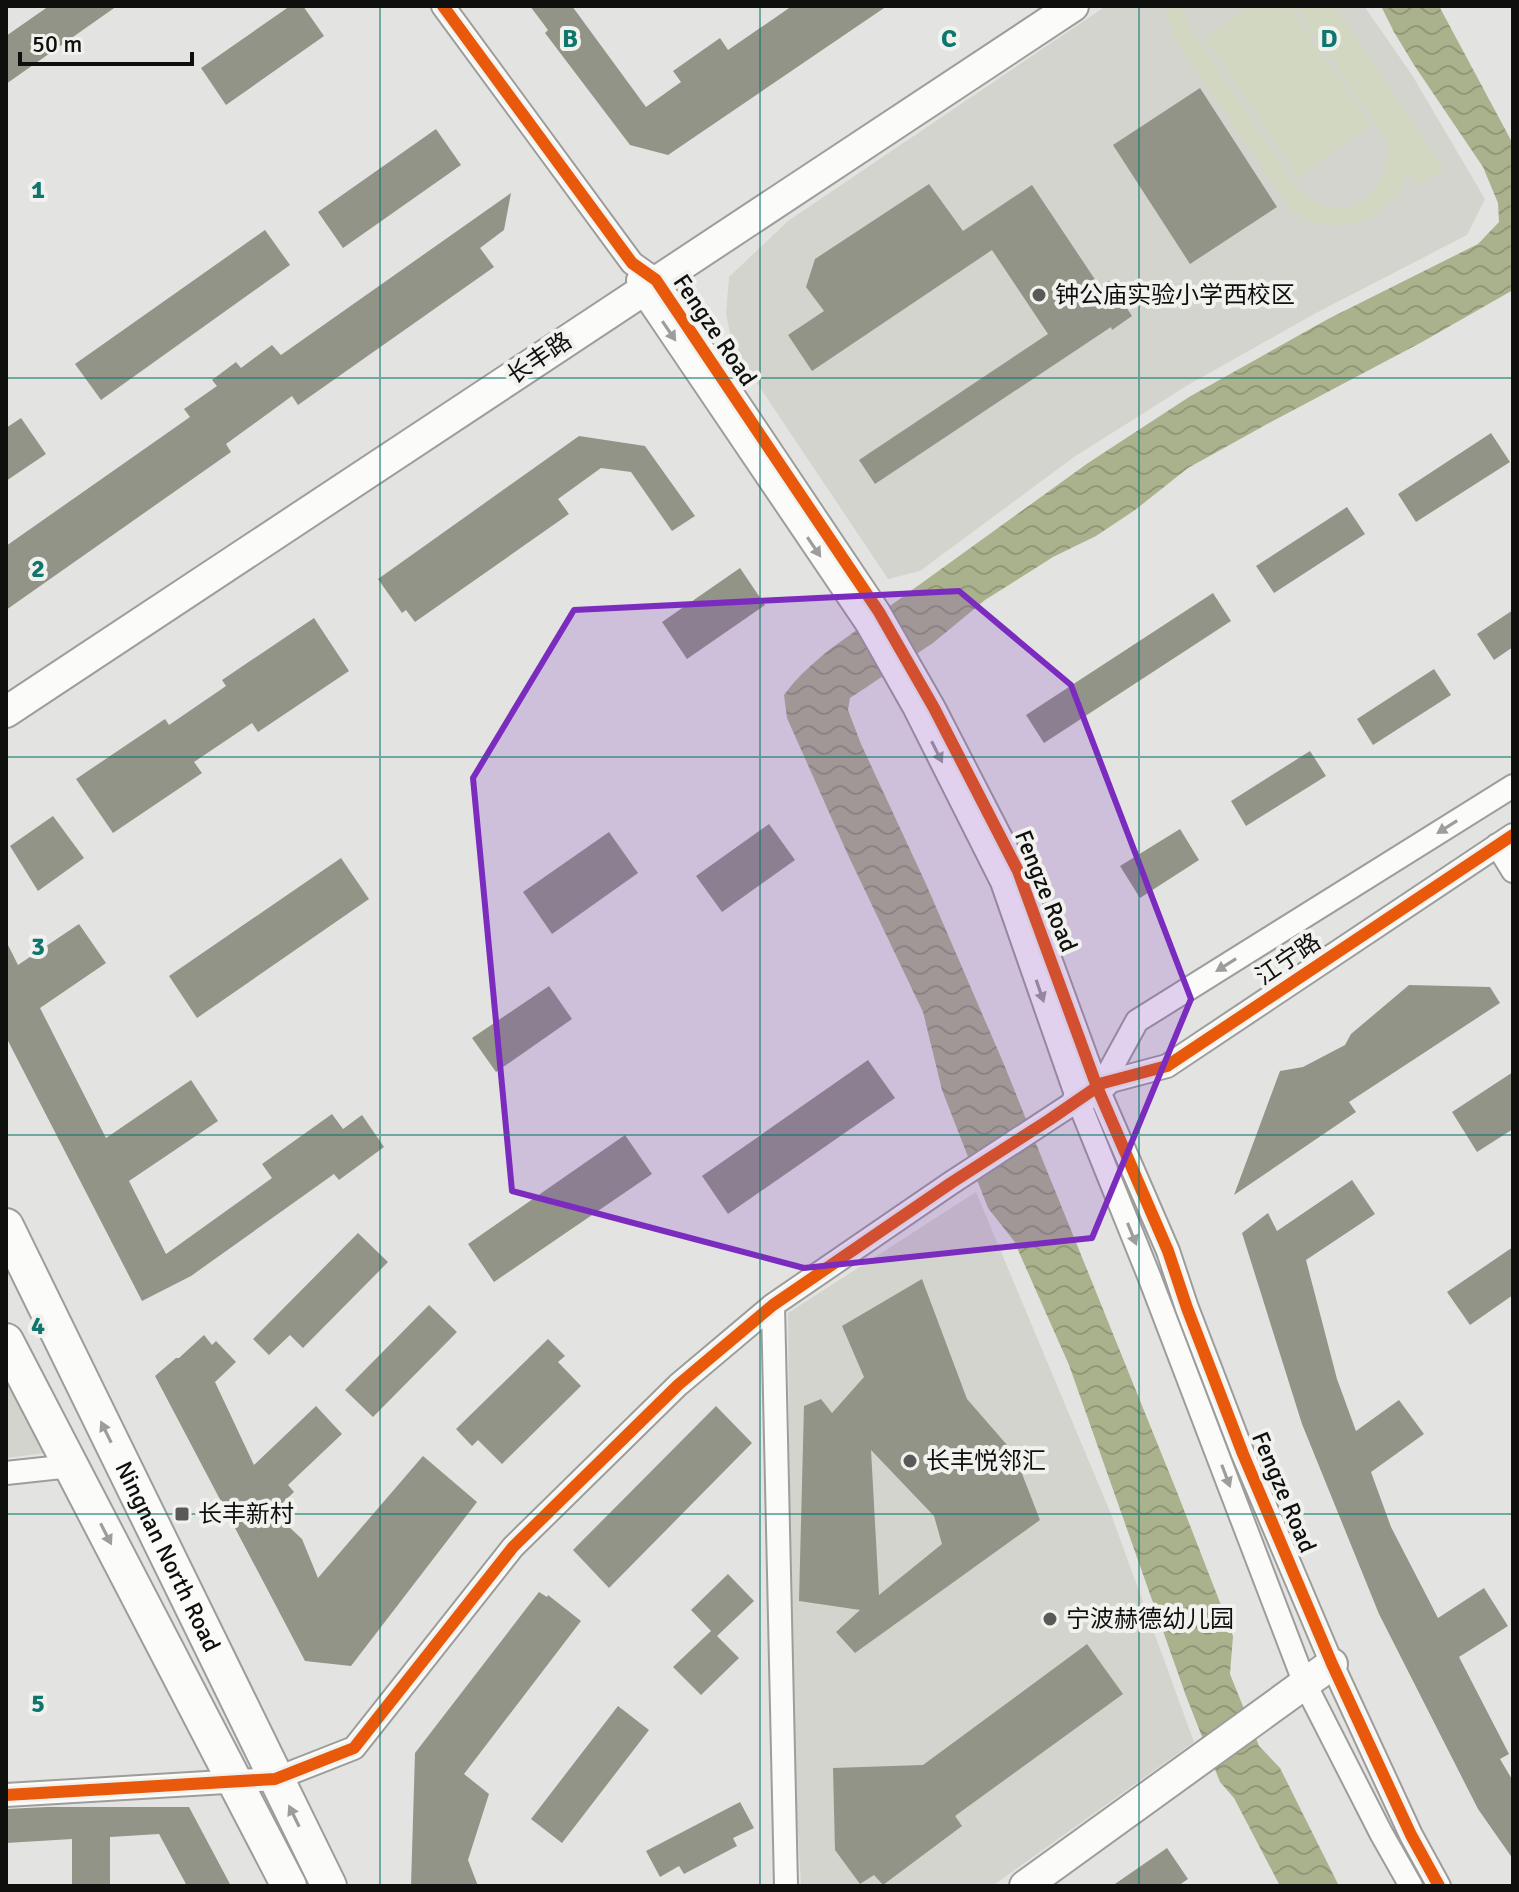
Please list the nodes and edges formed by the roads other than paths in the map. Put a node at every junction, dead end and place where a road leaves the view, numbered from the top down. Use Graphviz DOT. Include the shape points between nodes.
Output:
graph roads {
  1 [pos="443,6"];
  2 [pos="1073,6"];
  3 [pos="643,278"];
  4 [pos="873,618"];
  5 [pos="6,712"];
  6 [pos="1513,786"];
  7 [pos="1505,840"];
  8 [pos="1513,871"];
  9 [pos="1093,1090"];
  10 [pos="6,1226"];
  11 [pos="773,1305"];
  12 [pos="6,1341"];
  13 [pos="71,1466"];
  14 [pos="6,1473"];
  15 [pos="1332,1664"];
  16 [pos="1305,1684"];
  17 [pos="275,1779"];
  18 [pos="235,1782"];
  19 [pos="6,1795"];
  20 [pos="289,1886"];
  21 [pos="329,1886"];
  22 [pos="786,1886"];
  23 [pos="1025,1886"];
  24 [pos="1411,1886"];
  25 [pos="1439,1886"];
  1 -- 3 [label="street, Fengze Road"];
  2 -- 3 [label="street, 长丰路"];
  3 -- 4 [label="street, Fengze Road"];
  3 -- 5 [label="street, 长丰路"];
  4 -- 9 [label="street, Fengze Road, one-way" via="1002,882"];
  4 -- 9 [label="street, Fengze Road" via="934,708 1018,871"];
  6 -- 9 [label="street, 江宁路, one-way" via="1137,1021"];
  7 -- 8 [label="street"];
  7 -- 9 [label="street, 江宁路" via="1167,1066"];
  9 -- 11 [label="street"];
  9 -- 15 [label="street, Fengze Road" via="1168,1251 1243,1454"];
  9 -- 16 [label="street, Fengze Road, one-way" via="1155,1291"];
  17 -- 10 [label="main road, Ningnan North Road, one-way"];
  11 -- 17 [label="street" via="678,1385 513,1547 354,1748"];
  11 -- 22 [label="street"];
  12 -- 13 [label="main road, Ningnan North Road"];
  13 -- 14 [label="street"];
  13 -- 18 [label="main road, Ningnan North Road, one-way"];
  15 -- 16 [label="street"];
  15 -- 25 [label="street, Fengze Road"];
  16 -- 23 [label="street"];
  16 -- 24 [label="street, Fengze Road"];
  17 -- 18 [label="street"];
  21 -- 17 [label="main road, Ningnan North Road, one-way"];
  18 -- 19 [label="street"];
  18 -- 20 [label="main road, Ningnan North Road"];
}
